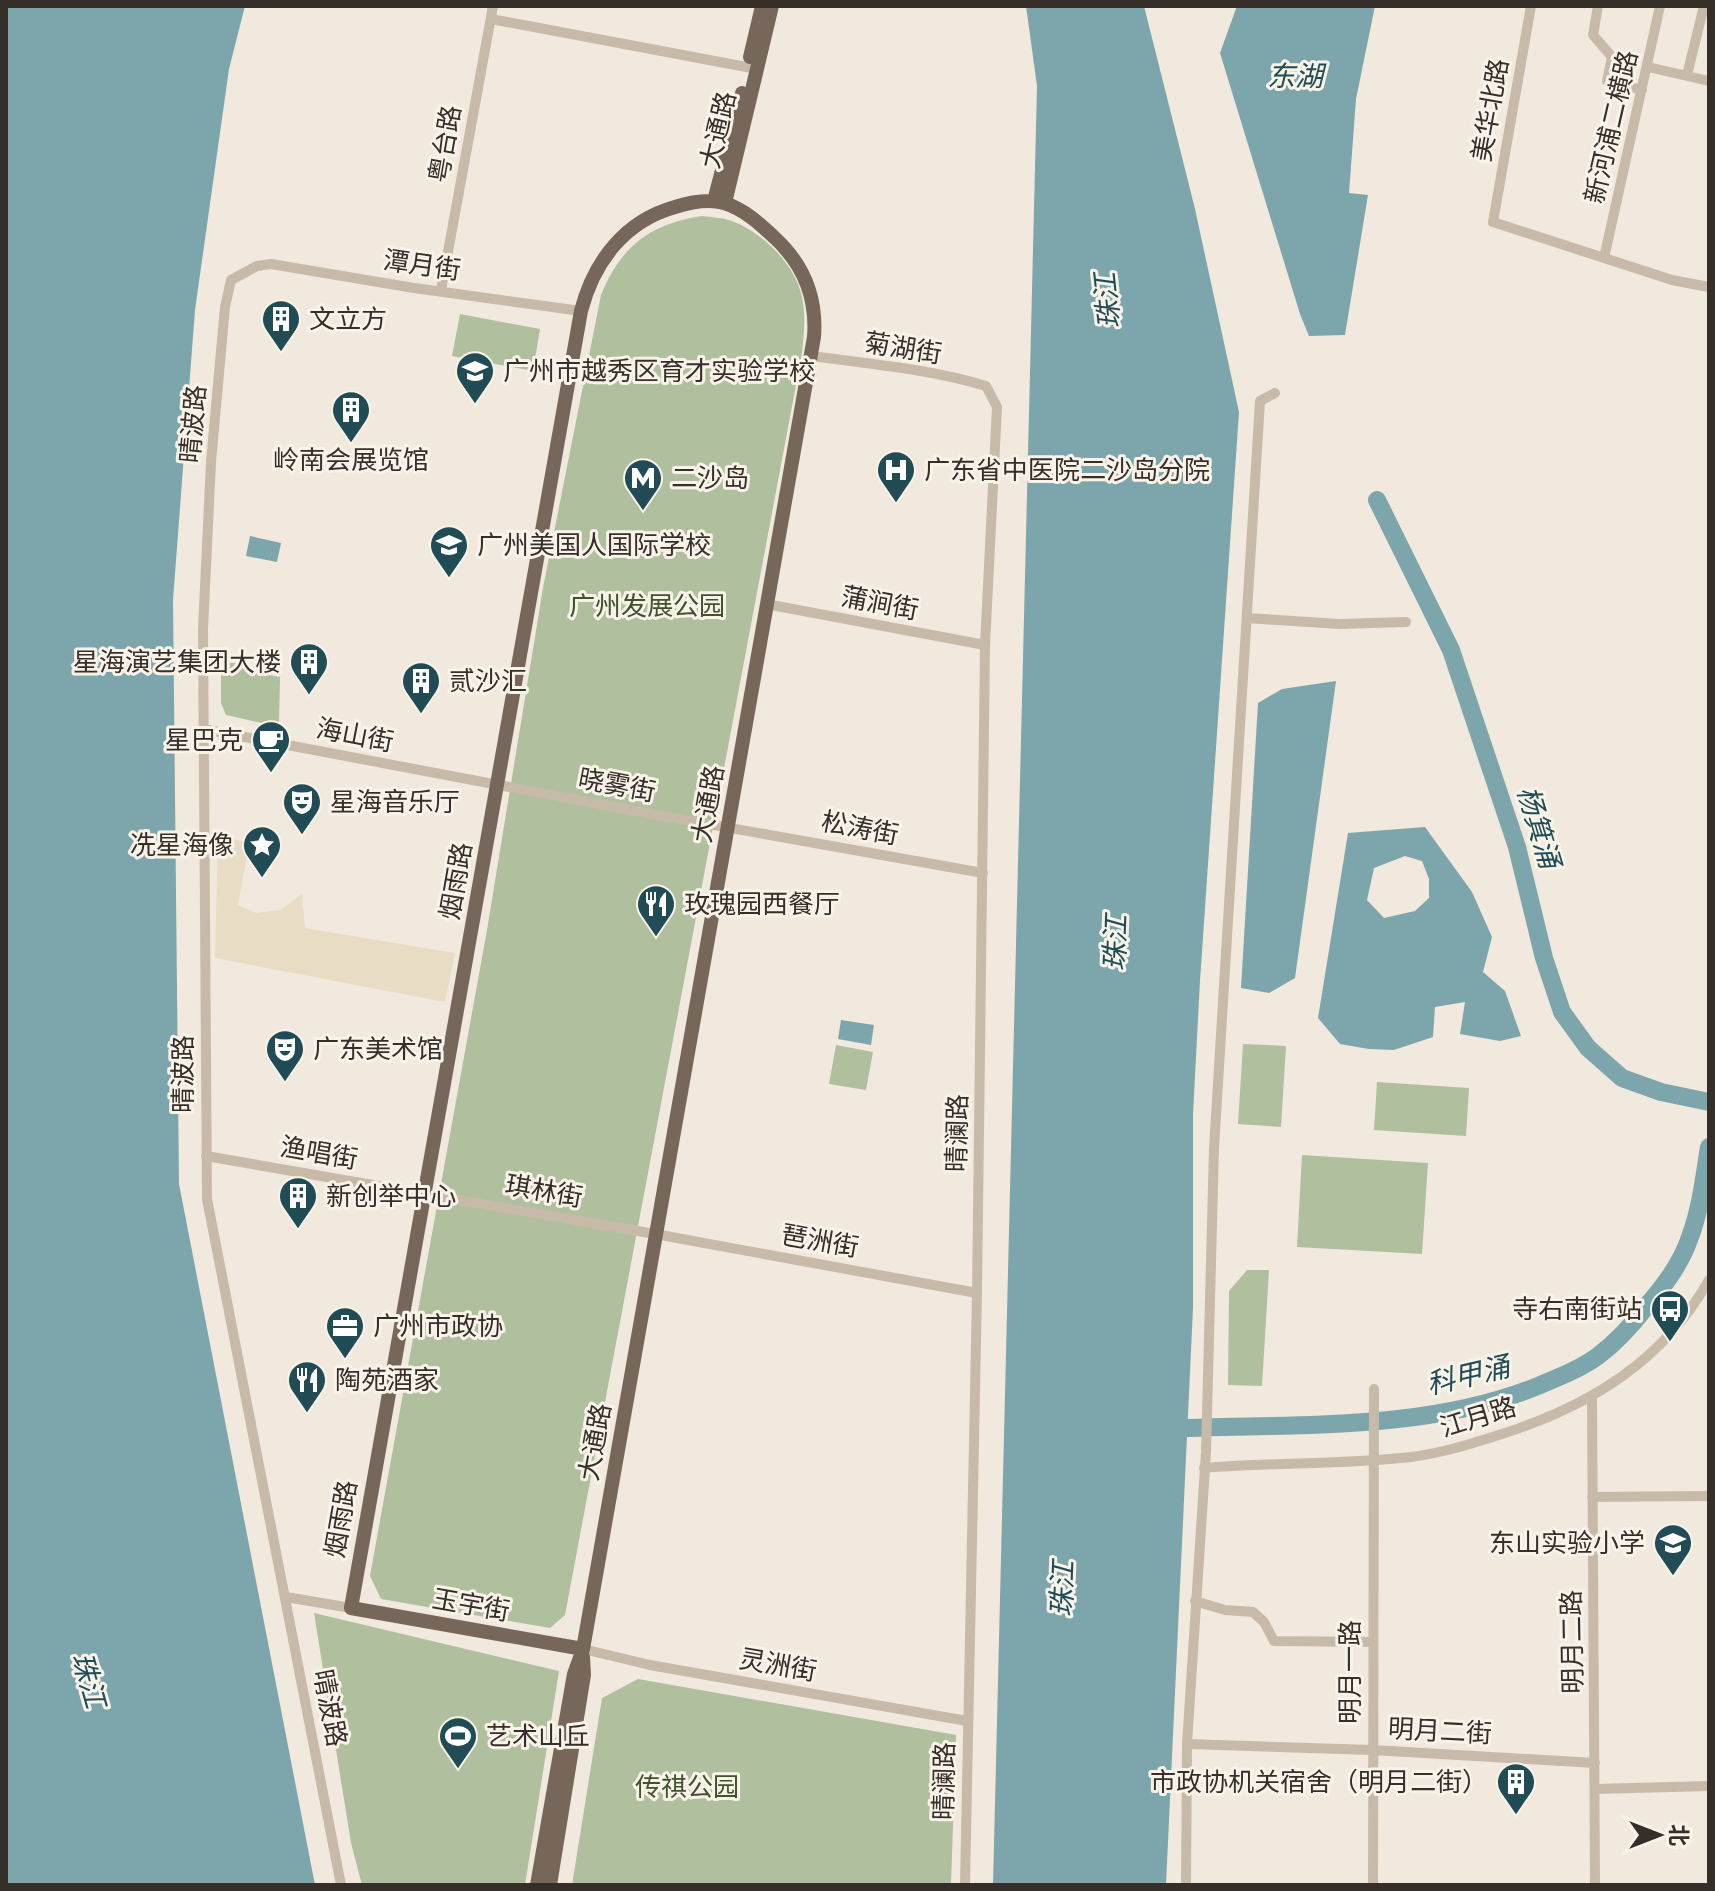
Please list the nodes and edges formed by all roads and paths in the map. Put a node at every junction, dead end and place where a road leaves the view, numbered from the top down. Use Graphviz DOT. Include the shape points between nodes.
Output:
graph roads {
  1 [pos="493,6"];
  2 [pos="762,6"];
  3 [pos="772,6"];
  4 [pos="1531,6"];
  5 [pos="1598,6"];
  6 [pos="1660,6"];
  7 [pos="1704,6"];
  8 [pos="491,19"];
  9 [pos="1648,67"];
  10 [pos="752,68"];
  11 [pos="1687,75"];
  12 [pos="1709,81"];
  13 [pos="1642,90"];
  14 [pos="720,202"];
  15 [pos="1604,258"];
  16 [pos="257,266"];
  17 [pos="1709,287"];
  18 [pos="441,290"];
  19 [pos="581,311"];
  20 [pos="812,356"];
  21 [pos="986,386"];
  22 [pos="1275,393"];
  23 [pos="766,604"];
  24 [pos="1247,618"];
  25 [pos="1406,622"];
  26 [pos="985,645"];
  27 [pos="203,729"];
  28 [pos="498,785"];
  29 [pos="729,826"];
  30 [pos="983,873"];
  31 [pos="206,1156"];
  32 [pos="425,1193"];
  33 [pos="655,1234"];
  34 [pos="1709,1280"];
  35 [pos="977,1293"];
  36 [pos="1374,1389"];
  37 [pos="1592,1398"];
  38 [pos="1376,1460"];
  39 [pos="1204,1468"];
  40 [pos="1709,1496"];
  41 [pos="1592,1497"];
  42 [pos="286,1597"];
  43 [pos="1195,1601"];
  44 [pos="351,1608"];
  45 [pos="1372,1642"];
  46 [pos="583,1649"];
  47 [pos="967,1721"];
  48 [pos="1187,1744"];
  49 [pos="1372,1750"];
  50 [pos="1595,1763"];
  51 [pos="1709,1786"];
  52 [pos="1595,1789"];
  53 [pos="341,1885"];
  54 [pos="537,1885"];
  55 [pos="550,1885"];
  56 [pos="965,1885"];
  57 [pos="1186,1885"];
  58 [pos="1373,1885"];
  59 [pos="1595,1885"];
  1 -- 8 [label="street, 粤台路"];
  2 -- 10 [label="main road, 大通路"];
  3 -- 10 [label="main road, 大通路"];
  4 -- 15 [label="street, 美华北路" via="1493,222"];
  5 -- 13 [label="street" via="1593,35 1612,57 1607,81"];
  6 -- 9 [label="street, 新河浦二横路"];
  7 -- 11 [label="street"];
  8 -- 10 [label="street"];
  8 -- 18 [label="street, 粤台路"];
  9 -- 11 [label="street"];
  9 -- 13 [label="street, 新河浦二横路"];
  10 -- 14 [label="main road, 大通路"];
  11 -- 12 [label="street"];
  13 -- 15 [label="street, 新河浦二横路"];
  14 -- 19 [label="main road, 烟雨路" via="670,208 632,226 600,262"];
  14 -- 20 [label="main road, 大通路" via="761,225 800,267 814,305"];
  15 -- 17 [label="street"];
  16 -- 18 [label="street, 潭月街"];
  16 -- 27 [label="street, 晴波路" via="231,280 225,307 208,523"];
  18 -- 19 [label="street, 潭月街"];
  19 -- 28 [label="main road, 烟雨路"];
  20 -- 21 [label="street, 菊湖街"];
  20 -- 23 [label="main road, 大通路"];
  21 -- 26 [label="street, 晴澜路" via="997,407"];
  22 -- 24 [label="street" via="1260,401"];
  23 -- 26 [label="street, 蒲涧街"];
  23 -- 29 [label="main road, 大通路"];
  24 -- 25 [label="street"];
  24 -- 39 [label="street" via="1214,1148"];
  26 -- 30 [label="street, 晴澜路"];
  27 -- 28 [label="street, 海山街"];
  27 -- 31 [label="street, 晴波路"];
  28 -- 29 [label="street, 晓雾街"];
  28 -- 32 [label="main road, 烟雨路"];
  29 -- 30 [label="street, 松涛街"];
  29 -- 33 [label="main road, 大通路"];
  30 -- 35 [label="street, 晴澜路"];
  31 -- 32 [label="street, 渔唱街"];
  31 -- 42 [label="street, 晴波路" via="207,1199"];
  32 -- 33 [label="street, 琪林街"];
  32 -- 44 [label="main road, 烟雨路"];
  33 -- 35 [label="street, 琶洲街"];
  33 -- 46 [label="main road, 大通路"];
  34 -- 37 [label="street, 江月路" via="1667,1336"];
  35 -- 47 [label="street, 晴澜路"];
  36 -- 38 [label="street, 明月一路"];
  37 -- 38 [label="street, 江月路" via="1478,1442"];
  37 -- 41 [label="street, 明月二路"];
  38 -- 39 [label="street, 江月路"];
  38 -- 45 [label="street, 明月一路"];
  39 -- 43 [label="street"];
  40 -- 41 [label="street"];
  41 -- 50 [label="street, 明月二路"];
  42 -- 44 [label="street"];
  42 -- 53 [label="street, 晴波路"];
  43 -- 45 [label="street" via="1253,1612 1274,1641"];
  43 -- 48 [label="street"];
  44 -- 46 [label="main road, 玉宇街"];
  45 -- 49 [label="street, 明月一路"];
  46 -- 47 [label="street, 灵洲街"];
  46 -- 54 [label="main road, 大通路" via="574,1674"];
  46 -- 55 [label="main road, 大通路" via="584,1675"];
  47 -- 56 [label="street, 晴澜路"];
  48 -- 49 [label="street, 明月二街"];
  48 -- 57 [label="street"];
  49 -- 50 [label="street, 明月二街"];
  49 -- 58 [label="street, 明月一路"];
  50 -- 52 [label="street, 明月二路"];
  51 -- 52 [label="street"];
  52 -- 59 [label="street, 明月二路"];
}
